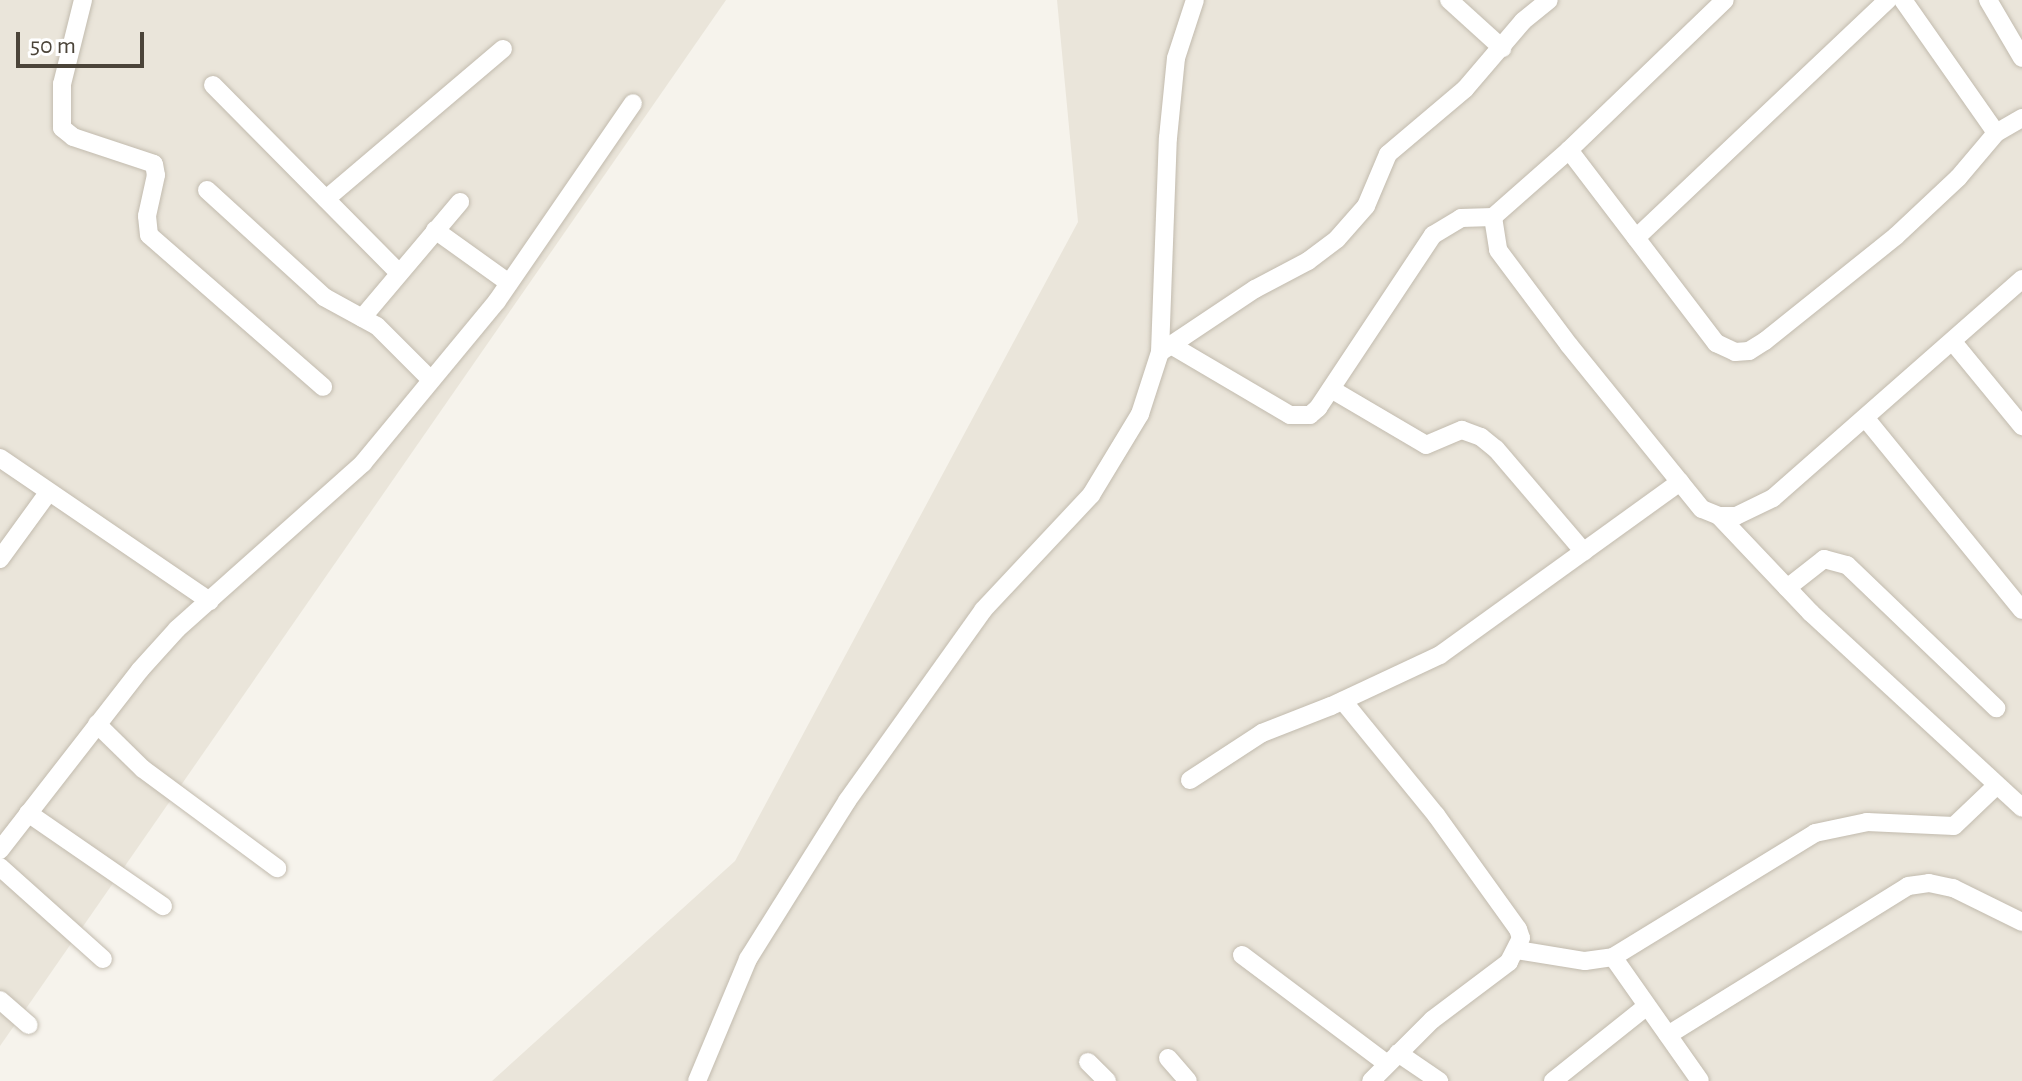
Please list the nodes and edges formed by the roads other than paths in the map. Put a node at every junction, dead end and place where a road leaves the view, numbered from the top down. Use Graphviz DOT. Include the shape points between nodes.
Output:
graph roads {
  1 [pos="83,0"];
  2 [pos="1195,0"];
  3 [pos="1449,0"];
  4 [pos="1549,0"];
  5 [pos="1725,0"];
  6 [pos="1888,0"];
  7 [pos="1903,0"];
  8 [pos="1988,0"];
  9 [pos="1502,48"];
  10 [pos="503,49"];
  11 [pos="2022,58"];
  12 [pos="213,85"];
  13 [pos="633,103"];
  14 [pos="2022,118"];
  15 [pos="1996,133"];
  16 [pos="1569,150"];
  17 [pos="207,190"];
  18 [pos="326,199"];
  19 [pos="460,202"];
  20 [pos="1493,217"];
  21 [pos="435,230"];
  22 [pos="1636,238"];
  23 [pos="399,273"];
  24 [pos="2022,279"];
  25 [pos="509,283"];
  26 [pos="362,318"];
  27 [pos="1953,342"];
  28 [pos="1166,349"];
  29 [pos="431,380"];
  30 [pos="323,387"];
  31 [pos="1331,389"];
  32 [pos="1867,420"];
  33 [pos="2021,422"];
  34 [pos="0,458"];
  35 [pos="1680,482"];
  36 [pos="48,493"];
  37 [pos="1719,516"];
  38 [pos="1584,552"];
  39 [pos="0,559"];
  40 [pos="1787,588"];
  41 [pos="210,601"];
  42 [pos="2022,610"];
  43 [pos="1343,701"];
  44 [pos="1996,708"];
  45 [pos="97,724"];
  46 [pos="1190,780"];
  47 [pos="1997,785"];
  48 [pos="2022,808"];
  49 [pos="28,813"];
  50 [pos="0,850"];
  51 [pos="0,867"];
  52 [pos="277,868"];
  53 [pos="163,906"];
  54 [pos="2022,922"];
  55 [pos="1517,950"];
  56 [pos="1242,955"];
  57 [pos="1613,957"];
  58 [pos="103,959"];
  59 [pos="0,1000"];
  60 [pos="1647,1006"];
  61 [pos="29,1025"];
  62 [pos="1668,1035"];
  63 [pos="1168,1058"];
  64 [pos="1393,1059"];
  65 [pos="1088,1062"];
  66 [pos="697,1081"];
  67 [pos="1107,1081"];
  68 [pos="1188,1081"];
  69 [pos="1371,1081"];
  70 [pos="1439,1081"];
  71 [pos="1553,1081"];
  72 [pos="1700,1081"];
  1 -- 30 [label="street" via="62,84 62,128 73,137 154,164 149,235"];
  2 -- 28 [label="street" via="1173,79 1166,163"];
  3 -- 9 [label="street"];
  4 -- 9 [label="street"];
  5 -- 16 [label="street"];
  6 -- 22 [label="street"];
  7 -- 15 [label="street"];
  8 -- 11 [label="street"];
  9 -- 28 [label="street" via="1465,89 1388,154 1366,206 1337,239"];
  10 -- 18 [label="street"];
  12 -- 18 [label="street"];
  13 -- 25 [label="street"];
  14 -- 15 [label="street"];
  15 -- 22 [label="street" via="1958,178 1896,236 1749,351 1735,352 1716,343"];
  16 -- 20 [label="street"];
  16 -- 22 [label="street"];
  17 -- 26 [label="street" via="324,297"];
  18 -- 23 [label="street"];
  19 -- 21 [label="street"];
  20 -- 31 [label="street" via="1461,218 1433,235"];
  20 -- 35 [label="street" via="1498,250"];
  21 -- 23 [label="street"];
  21 -- 25 [label="street"];
  23 -- 26 [label="street"];
  24 -- 27 [label="street"];
  25 -- 29 [label="street"];
  26 -- 29 [label="street" via="377,326"];
  27 -- 32 [label="street"];
  27 -- 33 [label="street"];
  28 -- 31 [label="street" via="1300,418 1318,408"];
  28 -- 66 [label="street" via="1140,414 1091,495 983,610 808,862 748,959"];
  29 -- 41 [label="street" via="363,463"];
  31 -- 38 [label="street" via="1426,445 1462,430 1481,437"];
  32 -- 37 [label="street" via="1773,498 1736,516"];
  32 -- 42 [label="street"];
  34 -- 36 [label="street"];
  35 -- 37 [label="street" via="1702,509"];
  35 -- 38 [label="street"];
  36 -- 39 [label="street"];
  36 -- 41 [label="street"];
  37 -- 40 [label="street"];
  38 -- 43 [label="street" via="1440,655"];
  40 -- 44 [label="street" via="1824,559 1847,565"];
  40 -- 47 [label="street"];
  41 -- 45 [label="street" via="140,670"];
  43 -- 46 [label="street" via="1244,742"];
  43 -- 55 [label="street" via="1429,805 1518,929"];
  45 -- 49 [label="street"];
  45 -- 52 [label="street" via="143,769"];
  47 -- 48 [label="street"];
  47 -- 57 [label="street" via="1954,826 1867,822 1815,833"];
  49 -- 50 [label="street"];
  49 -- 53 [label="street"];
  51 -- 58 [label="street"];
  54 -- 62 [label="street" via="1953,888 1908,886"];
  55 -- 57 [label="street" via="1585,961"];
  55 -- 64 [label="street"];
  56 -- 64 [label="street"];
  57 -- 60 [label="street"];
  59 -- 61 [label="street"];
  60 -- 62 [label="street"];
  60 -- 71 [label="street"];
  62 -- 72 [label="street"];
  63 -- 68 [label="street"];
  64 -- 69 [label="street"];
  64 -- 70 [label="street"];
  65 -- 67 [label="street"];
}
